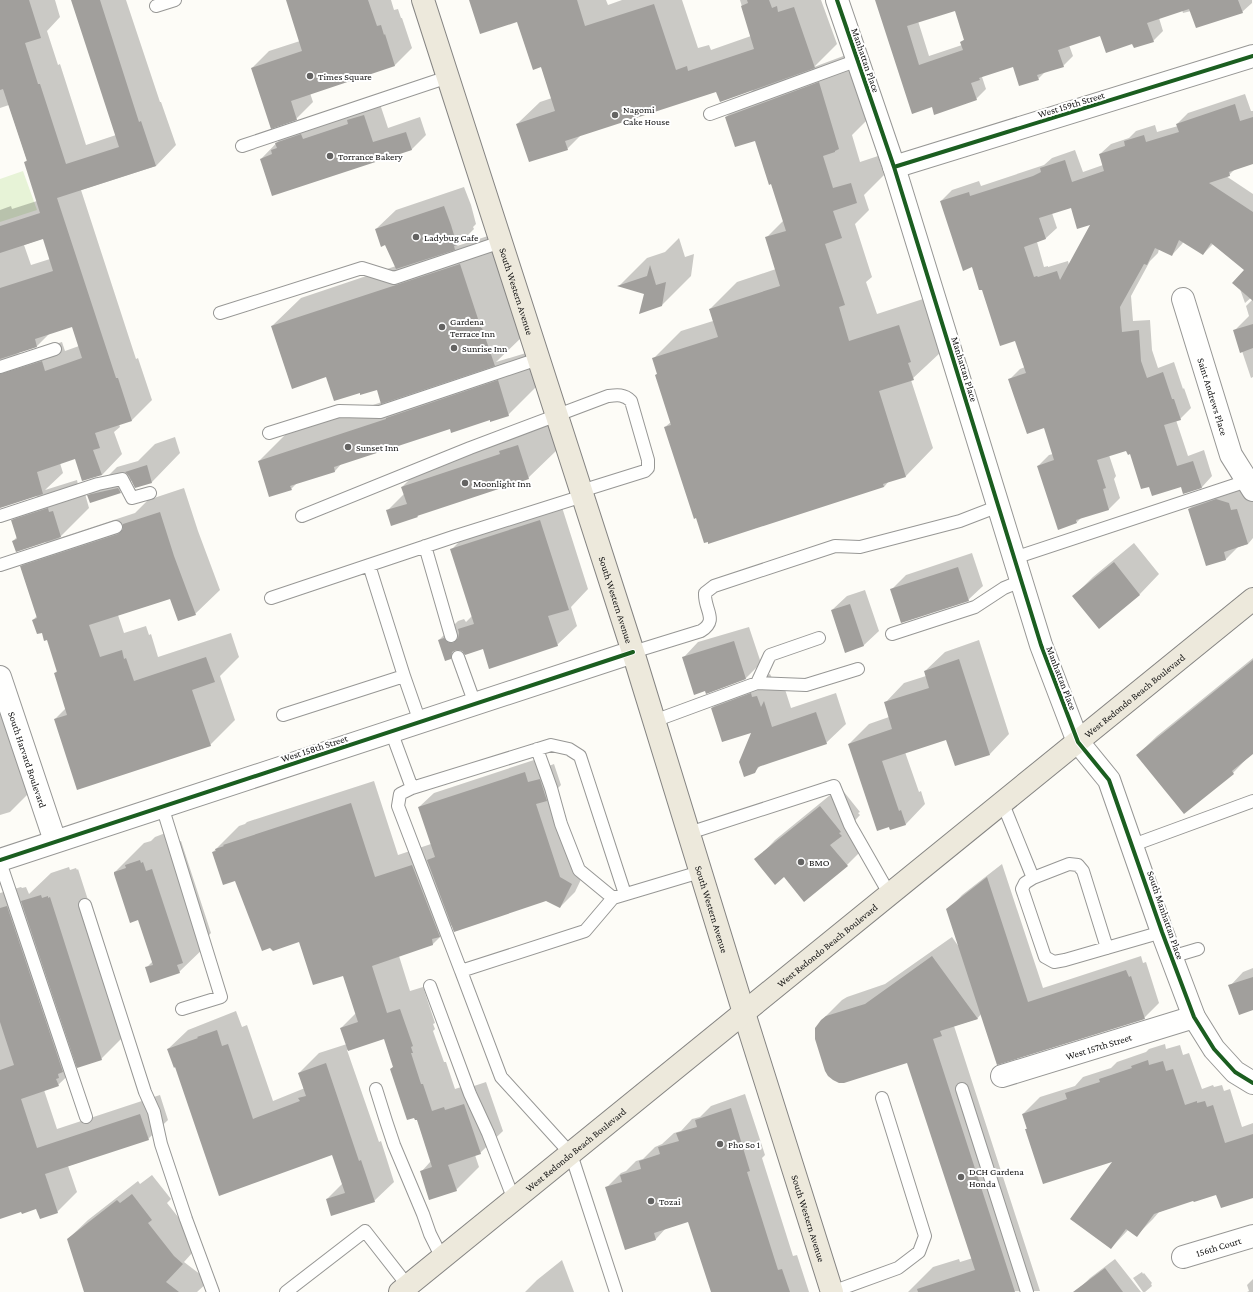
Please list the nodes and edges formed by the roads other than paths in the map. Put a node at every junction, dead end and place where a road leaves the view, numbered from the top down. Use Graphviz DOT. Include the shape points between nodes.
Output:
graph roads {
  1 [pos="175,0"];
  2 [pos="423,0"];
  3 [pos="837,0"];
  4 [pos="156,6"];
  5 [pos="1253,56"];
  6 [pos="858,60"];
  7 [pos="448,77"];
  8 [pos="710,114"];
  9 [pos="242,146"];
  10 [pos="894,167"];
  11 [pos="501,242"];
  12 [pos="1183,299"];
  13 [pos="220,313"];
  14 [pos="55,349"];
  15 [pos="538,359"];
  16 [pos="0,368"];
  17 [pos="557,415"];
  18 [pos="269,433"];
  19 [pos="1250,486"];
  20 [pos="150,492"];
  21 [pos="582,493"];
  22 [pos="999,506"];
  23 [pos="0,516"];
  24 [pos="302,516"];
  25 [pos="116,527"];
  26 [pos="425,546"];
  27 [pos="1014,558"];
  28 [pos="0,565"];
  29 [pos="369,565"];
  30 [pos="1021,581"];
  31 [pos="271,598"];
  32 [pos="1253,599"];
  33 [pos="892,634"];
  34 [pos="451,636"];
  35 [pos="819,638"];
  36 [pos="633,652"];
  37 [pos="458,657"];
  38 [pos="858,669"];
  39 [pos="404,676"];
  40 [pos="0,677"];
  41 [pos="757,683"];
  42 [pos="476,704"];
  43 [pos="283,715"];
  44 [pos="654,721"];
  45 [pos="420,722"];
  46 [pos="391,731"];
  47 [pos="1078,742"];
  48 [pos="537,749"];
  49 [pos="412,788"];
  50 [pos="1253,801"];
  51 [pos="1002,804"];
  52 [pos="162,806"];
  53 [pos="688,833"];
  54 [pos="55,841"];
  55 [pos="1133,845"];
  56 [pos="0,861"];
  57 [pos="700,872"];
  58 [pos="1033,878"];
  59 [pos="625,894"];
  60 [pos="890,895"];
  61 [pos="613,898"];
  62 [pos="85,905"];
  63 [pos="1162,932"];
  64 [pos="1107,948"];
  65 [pos="1198,949"];
  66 [pos="1171,957"];
  67 [pos="461,971"];
  68 [pos="430,986"];
  69 [pos="182,1009"];
  70 [pos="744,1013"];
  71 [pos="1194,1017"];
  72 [pos="1002,1076"];
  73 [pos="1253,1083"];
  74 [pos="376,1089"];
  75 [pos="962,1089"];
  76 [pos="882,1098"];
  77 [pos="86,1117"];
  78 [pos="571,1154"];
  79 [pos="514,1200"];
  80 [pos="1253,1236"];
  81 [pos="1183,1257"];
  82 [pos="442,1258"];
  83 [pos="404,1289"];
  84 [pos="213,1292"];
  85 [pos="286,1292"];
  86 [pos="616,1292"];
  87 [pos="832,1292"];
  88 [pos="1027,1292"];
  1 -- 4 [label="lane"];
  2 -- 7 [label="main road, South Western Avenue"];
  3 -- 6 [label="street, Manhattan Place"];
  5 -- 10 [label="street, West 159th Street"];
  6 -- 8 [label="lane"];
  6 -- 10 [label="street, Manhattan Place"];
  7 -- 9 [label="lane"];
  7 -- 11 [label="main road, South Western Avenue"];
  10 -- 22 [label="street, Manhattan Place"];
  11 -- 13 [label="lane" via="394,278 362,268"];
  11 -- 15 [label="main road, South Western Avenue"];
  12 -- 19 [label="street, Saint Andrews Place" via="1231,455"];
  14 -- 16 [label="lane"];
  15 -- 17 [label="main road, South Western Avenue"];
  15 -- 18 [label="lane" via="380,412 339,411"];
  17 -- 21 [label="main road, South Western Avenue"];
  17 -- 21 [label="lane" via="608,396 620,395 631,401 648,468"];
  17 -- 24 [label="lane"];
  19 -- 27 [label="lane"];
  20 -- 23 [label="lane" via="132,498 122,479 98,484"];
  21 -- 26 [label="lane"];
  21 -- 36 [label="main road, South Western Avenue"];
  22 -- 27 [label="street, Manhattan Place"];
  22 -- 36 [label="lane" via="960,521 860,546 835,546 714,586 705,593 704,599 710,619 708,627"];
  25 -- 28 [label="lane"];
  26 -- 29 [label="lane"];
  26 -- 34 [label="lane"];
  27 -- 30 [label="street, Manhattan Place"];
  29 -- 31 [label="lane"];
  29 -- 39 [label="lane"];
  30 -- 33 [label="lane" via="1004,588 975,607"];
  30 -- 47 [label="street, Manhattan Place" via="1041,645"];
  32 -- 47 [label="main road, West Redondo Beach Boulevard"];
  35 -- 41 [label="lane" via="770,655"];
  36 -- 42 [label="street, West 158th Street"];
  36 -- 44 [label="main road, South Western Avenue"];
  37 -- 42 [label="lane"];
  38 -- 41 [label="lane" via="806,685"];
  39 -- 43 [label="lane"];
  39 -- 45 [label="lane"];
  40 -- 54 [label="street, South Harvard Boulevard"];
  41 -- 44 [label="lane"];
  42 -- 45 [label="street, West 158th Street"];
  44 -- 53 [label="main road, South Western Avenue"];
  45 -- 46 [label="street, West 158th Street"];
  46 -- 49 [label="lane"];
  46 -- 52 [label="street, West 158th Street"];
  47 -- 51 [label="main road, West Redondo Beach Boulevard"];
  47 -- 55 [label="street, South Manhattan Place" via="1109,780"];
  48 -- 49 [label="lane"];
  48 -- 59 [label="lane" via="551,745 570,749 580,756"];
  48 -- 61 [label="lane" via="579,870"];
  49 -- 67 [label="lane" via="400,794 398,806"];
  50 -- 55 [label="lane"];
  51 -- 58 [label="lane"];
  51 -- 60 [label="main road, West Redondo Beach Boulevard"];
  52 -- 54 [label="street, West 158th Street"];
  52 -- 69 [label="lane" via="221,997"];
  53 -- 57 [label="main road, South Western Avenue"];
  53 -- 60 [label="lane" via="834,786 850,825"];
  54 -- 56 [label="street, West 158th Street"];
  55 -- 63 [label="street, South Manhattan Place"];
  56 -- 77 [label="lane"];
  57 -- 59 [label="lane"];
  57 -- 70 [label="main road, South Western Avenue"];
  58 -- 64 [label="lane" via="1068,864 1078,865 1083,871"];
  58 -- 64 [label="lane" via="1024,883 1022,889 1045,957 1054,962"];
  59 -- 61 [label="lane"];
  60 -- 70 [label="main road, West Redondo Beach Boulevard"];
  61 -- 67 [label="lane" via="585,930"];
  62 -- 84 [label="lane" via="145,1092 154,1112 186,1219"];
  63 -- 64 [label="lane"];
  63 -- 66 [label="street, South Manhattan Place"];
  65 -- 66 [label="lane"];
  66 -- 71 [label="street, South Manhattan Place"];
  67 -- 78 [label="lane" via="501,1077"];
  68 -- 79 [label="lane" via="470,1094"];
  70 -- 78 [label="main road, West Redondo Beach Boulevard"];
  70 -- 87 [label="main road, South Western Avenue"];
  71 -- 72 [label="street, West 157th Street"];
  71 -- 73 [label="street, South Manhattan Place" via="1214,1049 1235,1072"];
  74 -- 82 [label="lane" via="394,1144"];
  75 -- 88 [label="lane"];
  76 -- 87 [label="lane" via="925,1236 919,1252 898,1268"];
  78 -- 79 [label="main road, West Redondo Beach Boulevard"];
  78 -- 86 [label="lane"];
  79 -- 82 [label="main road, West Redondo Beach Boulevard"];
  80 -- 81 [label="street, 156th Court"];
  82 -- 83 [label="main road, West Redondo Beach Boulevard"];
  83 -- 85 [label="lane" via="365,1231"];
}
